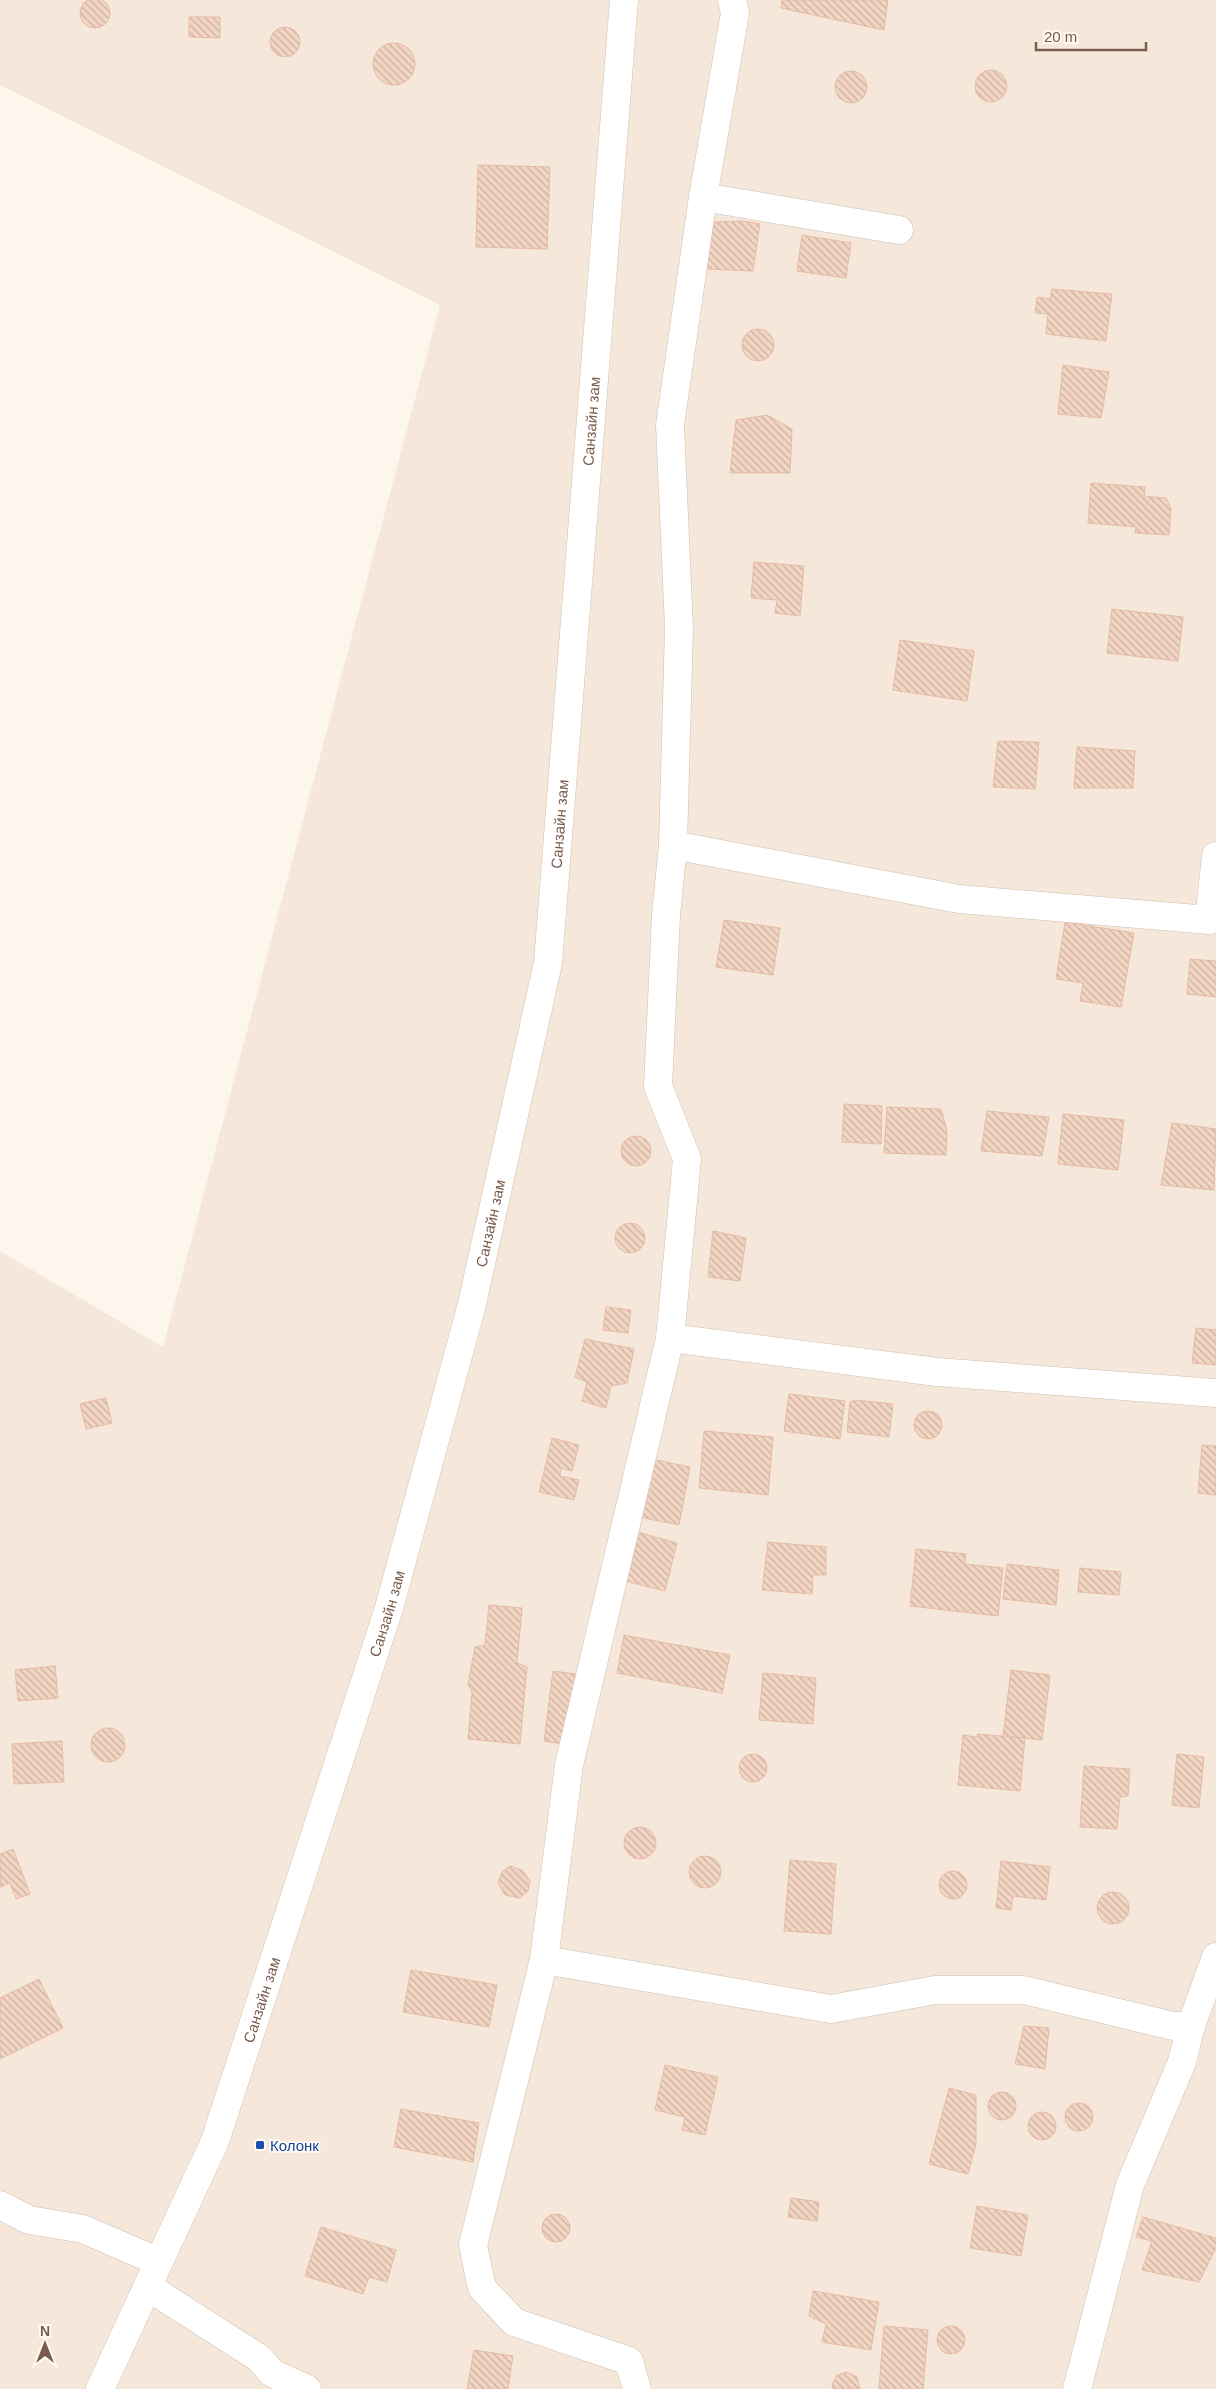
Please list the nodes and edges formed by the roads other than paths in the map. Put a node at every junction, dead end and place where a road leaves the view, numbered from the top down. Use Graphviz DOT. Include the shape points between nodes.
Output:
graph roads {
  1 [pos="624,0"];
  2 [pos="732,0"];
  3 [pos="703,197"];
  4 [pos="899,230"];
  5 [pos="673,845"];
  6 [pos="1216,856"];
  7 [pos="670,1338"];
  8 [pos="1216,1393"];
  9 [pos="1216,1958"];
  10 [pos="544,1960"];
  11 [pos="1191,2026"];
  12 [pos="0,2205"];
  13 [pos="159,2262"];
  14 [pos="148,2286"];
  15 [pos="100,2389"];
  16 [pos="307,2389"];
  17 [pos="637,2389"];
  18 [pos="1077,2389"];
  1 -- 13 [label="street, Санзайн зам" via="548,963 471,1308 389,1608 215,2140"];
  2 -- 3 [label="street" via="735,13"];
  3 -- 4 [label="street"];
  3 -- 5 [label="street" via="670,424 680,628"];
  5 -- 6 [label="street" via="959,899 1209,920"];
  5 -- 7 [label="street" via="666,915 658,1086 687,1159"];
  7 -- 8 [label="street" via="937,1372"];
  7 -- 10 [label="street" via="569,1765"];
  9 -- 11 [label="street"];
  10 -- 11 [label="street" via="830,2009 935,1990 1024,1990 1173,2026"];
  10 -- 17 [label="street" via="473,2245 480,2279 482,2288 514,2322 629,2361"];
  11 -- 18 [label="street" via="1182,2062 1130,2185"];
  12 -- 13 [label="street" via="29,2220 83,2229"];
  13 -- 14 [label="street, Санзайн зам"];
  14 -- 15 [label="street, Санзайн зам"];
  14 -- 16 [label="street" via="259,2358 272,2374"];
}
